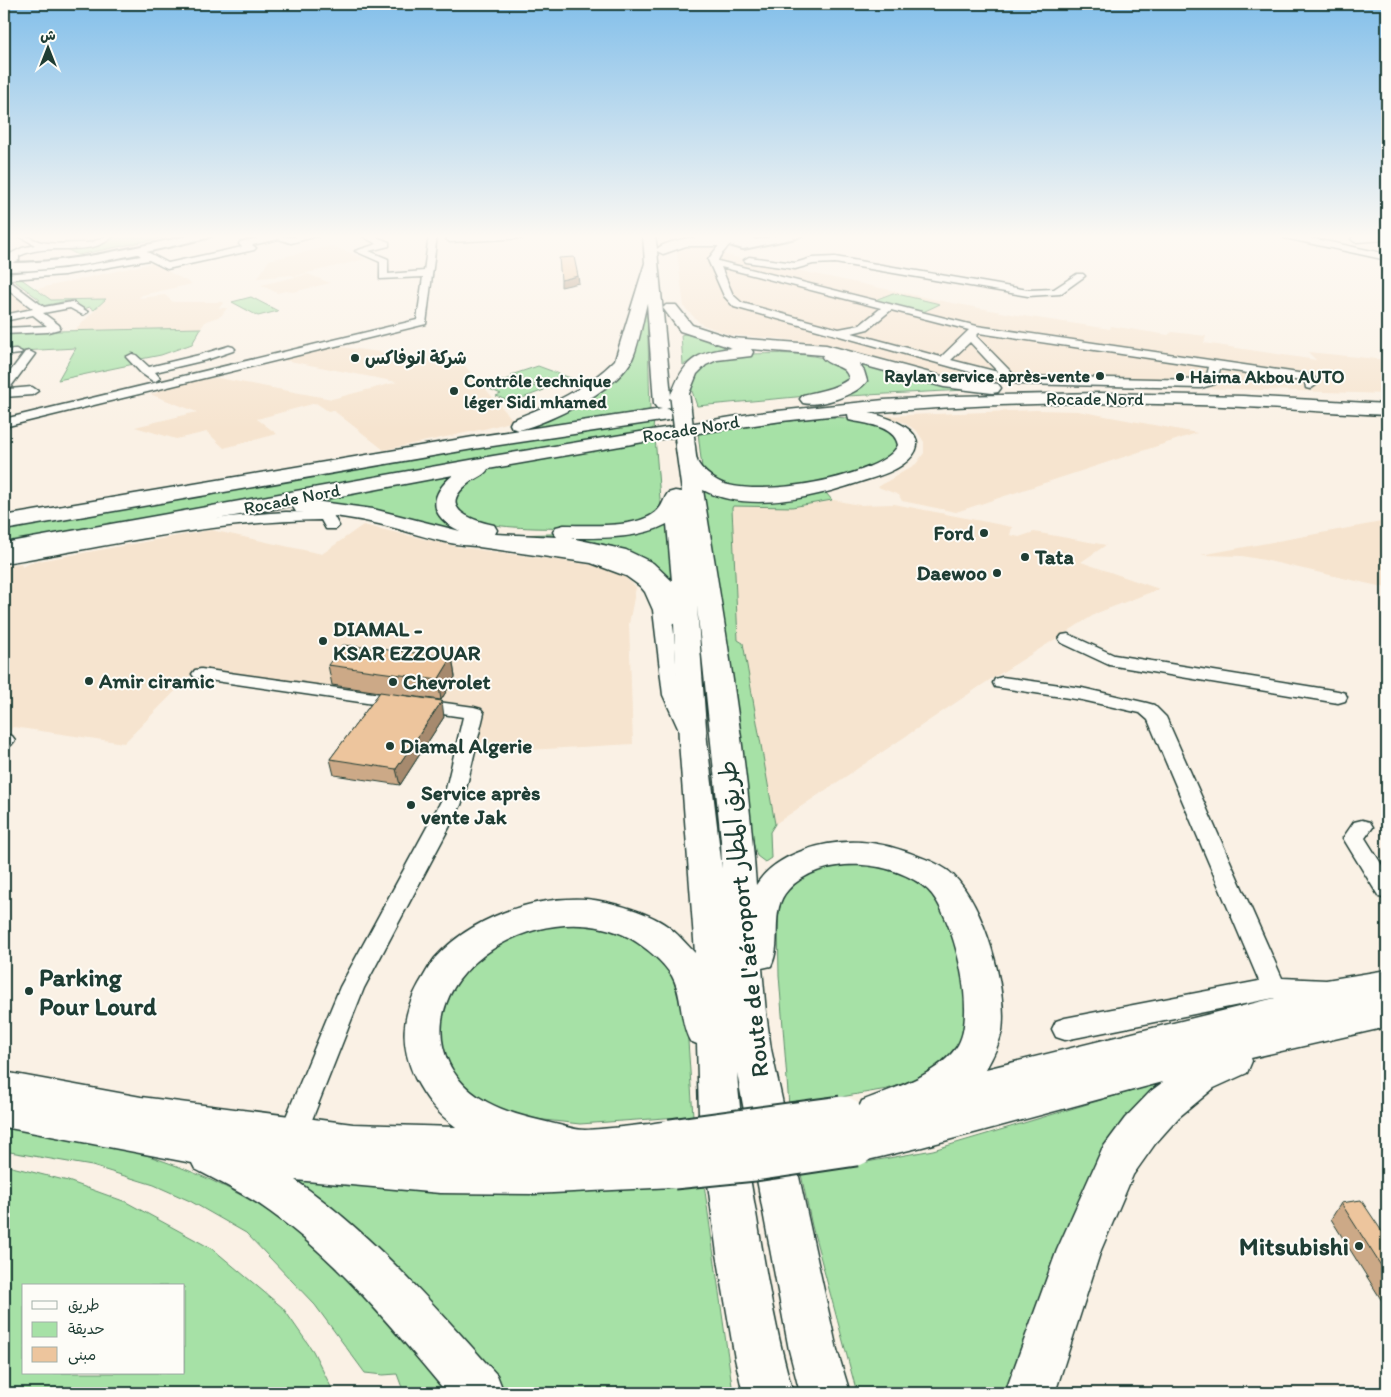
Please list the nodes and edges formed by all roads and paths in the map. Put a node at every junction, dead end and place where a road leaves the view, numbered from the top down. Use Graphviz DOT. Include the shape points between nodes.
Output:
graph roads {
  1 [pos="26,300"];
  2 [pos="424,300"];
  3 [pos="640,300"];
  4 [pos="662,300"];
  5 [pos="669,300"];
  6 [pos="733,300"];
  7 [pos="873,300"];
  8 [pos="889,307"];
  9 [pos="671,308"];
  10 [pos="38,311"];
  11 [pos="83,312"];
  12 [pos="4,318"];
  13 [pos="4,331"];
  14 [pos="836,332"];
  15 [pos="973,333"];
  16 [pos="674,338"];
  17 [pos="229,349"];
  18 [pos="16,352"];
  19 [pos="4,353"];
  20 [pos="29,354"];
  21 [pos="132,357"];
  22 [pos="944,361"];
  23 [pos="1215,364"];
  24 [pos="677,367"];
  25 [pos="145,371"];
  26 [pos="1010,378"];
  27 [pos="163,385"];
  28 [pos="1310,385"];
  29 [pos="4,388"];
  30 [pos="32,391"];
  31 [pos="1028,391"];
  32 [pos="4,393"];
  33 [pos="672,400"];
  34 [pos="785,403"];
  35 [pos="1387,403"];
  36 [pos="1387,410"];
  37 [pos="812,412"];
  38 [pos="4,423"];
  39 [pos="680,450"];
  40 [pos="394,456"];
  41 [pos="498,460"];
  42 [pos="675,497"];
  43 [pos="216,514"];
  44 [pos="4,523"];
  45 [pos="332,526"];
  46 [pos="456,537"];
  47 [pos="4,550"];
  48 [pos="4,558"];
  49 [pos="1068,639"];
  50 [pos="686,646"];
  51 [pos="201,674"];
  52 [pos="1002,683"];
  53 [pos="1338,697"];
  54 [pos="693,741"];
  55 [pos="1362,826"];
  56 [pos="1387,891"];
  57 [pos="1387,980"];
  58 [pos="1274,988"];
  59 [pos="1387,993"];
  60 [pos="1387,1012"];
  61 [pos="1065,1029"];
  62 [pos="1283,1034"];
  63 [pos="760,1086"];
  64 [pos="4,1089"];
  65 [pos="4,1109"];
  66 [pos="719,1114"];
  67 [pos="858,1125"];
  68 [pos="292,1136"];
  69 [pos="188,1144"];
  70 [pos="582,1149"];
  71 [pos="672,1154"];
  72 [pos="479,1393"];
  73 [pos="768,1393"];
  74 [pos="825,1393"];
  75 [pos="1030,1393"];
  1 -- 10 [label="street"];
  2 -- 27 [label="street" via="422,322"];
  3 -- 40 [label="highway" via="623,361 585,394 519,424"];
  4 -- 33 [label="highway"];
  5 -- 9 [label="highway"];
  6 -- 14 [label="street" via="738,305"];
  7 -- 8 [label="street"];
  8 -- 14 [label="street" via="864,327"];
  8 -- 15 [label="street"];
  9 -- 16 [label="highway"];
  9 -- 31 [label="highway" via="686,328 732,343 826,350 944,382"];
  10 -- 11 [label="street" via="70,305"];
  10 -- 12 [label="street"];
  10 -- 13 [label="street" via="55,327"];
  14 -- 22 [label="street"];
  15 -- 22 [label="street"];
  15 -- 23 [label="street"];
  15 -- 26 [label="street"];
  17 -- 25 [label="street"];
  18 -- 19 [label="street"];
  20 -- 29 [label="street"];
  21 -- 25 [label="street"];
  22 -- 26 [label="street"];
  23 -- 26 [label="street" via="1211,381 1201,384"];
  23 -- 28 [label="street" via="1305,378 1311,380"];
  24 -- 33 [label="highway"];
  25 -- 27 [label="street"];
  27 -- 38 [label="street"];
  30 -- 32 [label="street"];
  31 -- 34 [label="highway, Rocade Nord"];
  31 -- 35 [label="highway, Rocade Nord" via="1207,393"];
  33 -- 34 [label="highway" via="696,362 720,354 766,351 817,354 838,359 858,374 858,381 833,395"];
  33 -- 39 [label="highway"];
  34 -- 40 [label="highway, Rocade Nord" via="648,416"];
  36 -- 37 [label="highway, Rocade Nord" via="1241,401 1106,398 939,403"];
  37 -- 39 [label="highway" via="879,420 905,435 905,451 895,462 835,484 764,495 711,486"];
  37 -- 41 [label="highway, Rocade Nord"];
  39 -- 42 [label="highway, Route de l'aéroport طريق المطار"];
  39 -- 63 [label="highway, Route de l'aéroport طريق المطار" via="712,622 737,840 747,1013"];
  40 -- 44 [label="highway, Rocade Nord"];
  41 -- 42 [label="highway" via="462,476 445,494 445,508 460,523 476,529 519,533 626,530 660,520 671,509"];
  41 -- 43 [label="highway, Rocade Nord"];
  42 -- 50 [label="highway, Route de l'aéroport طريق المطار" via="682,554"];
  43 -- 46 [label="highway" via="263,508 324,508 355,512"];
  43 -- 47 [label="highway, Rocade Nord"];
  45 -- 48 [label="street" via="327,516 260,516"];
  46 -- 50 [label="highway" via="587,548 637,562 655,574 673,597"];
  46 -- 54 [label="street" via="601,561 626,569 647,583 660,610 672,695"];
  49 -- 53 [label="street" via="1109,660"];
  50 -- 54 [label="highway, Route de l'aéroport طريق المطار"];
  51 -- 68 [label="street" via="474,713 455,793 352,987"];
  52 -- 58 [label="street" via="1091,696 1147,709 1156,717"];
  54 -- 66 [label="highway, Route de l'aéroport طريق المطار" via="712,930"];
  55 -- 56 [label="street" via="1354,838"];
  57 -- 58 [label="street" via="1326,990"];
  58 -- 61 [label="street"];
  59 -- 67 [label="highway" via="1274,1013"];
  60 -- 62 [label="highway"];
  62 -- 67 [label="highway" via="923,1130"];
  62 -- 75 [label="highway" via="1200,1076 1165,1104 1117,1163 1079,1250"];
  63 -- 67 [label="highway" via="758,946 761,912 767,896 775,882 792,869 824,856 845,853 887,856 940,882 952,900 973,944 985,1022 977,1047 958,1073"];
  63 -- 74 [label="highway, Route de l'aéroport طريق المطار" via="813,1350"];
  64 -- 68 [label="highway" via="142,1115"];
  65 -- 69 [label="highway"];
  66 -- 70 [label="highway" via="697,998 686,966 668,944 636,924 592,912 554,912 520,920 486,936 458,957 434,987 423,1018 423,1048 434,1079 456,1105 488,1124"];
  66 -- 73 [label="highway, Route de l'aéroport طريق المطار" via="740,1254"];
  67 -- 71 [label="highway, bridge" via="754,1159"];
  68 -- 70 [label="highway" via="373,1144"];
  69 -- 71 [label="highway" via="271,1158 440,1173 532,1174"];
  69 -- 72 [label="highway" via="274,1190 326,1230 388,1287"];
  70 -- 71 [label="highway"];
}
